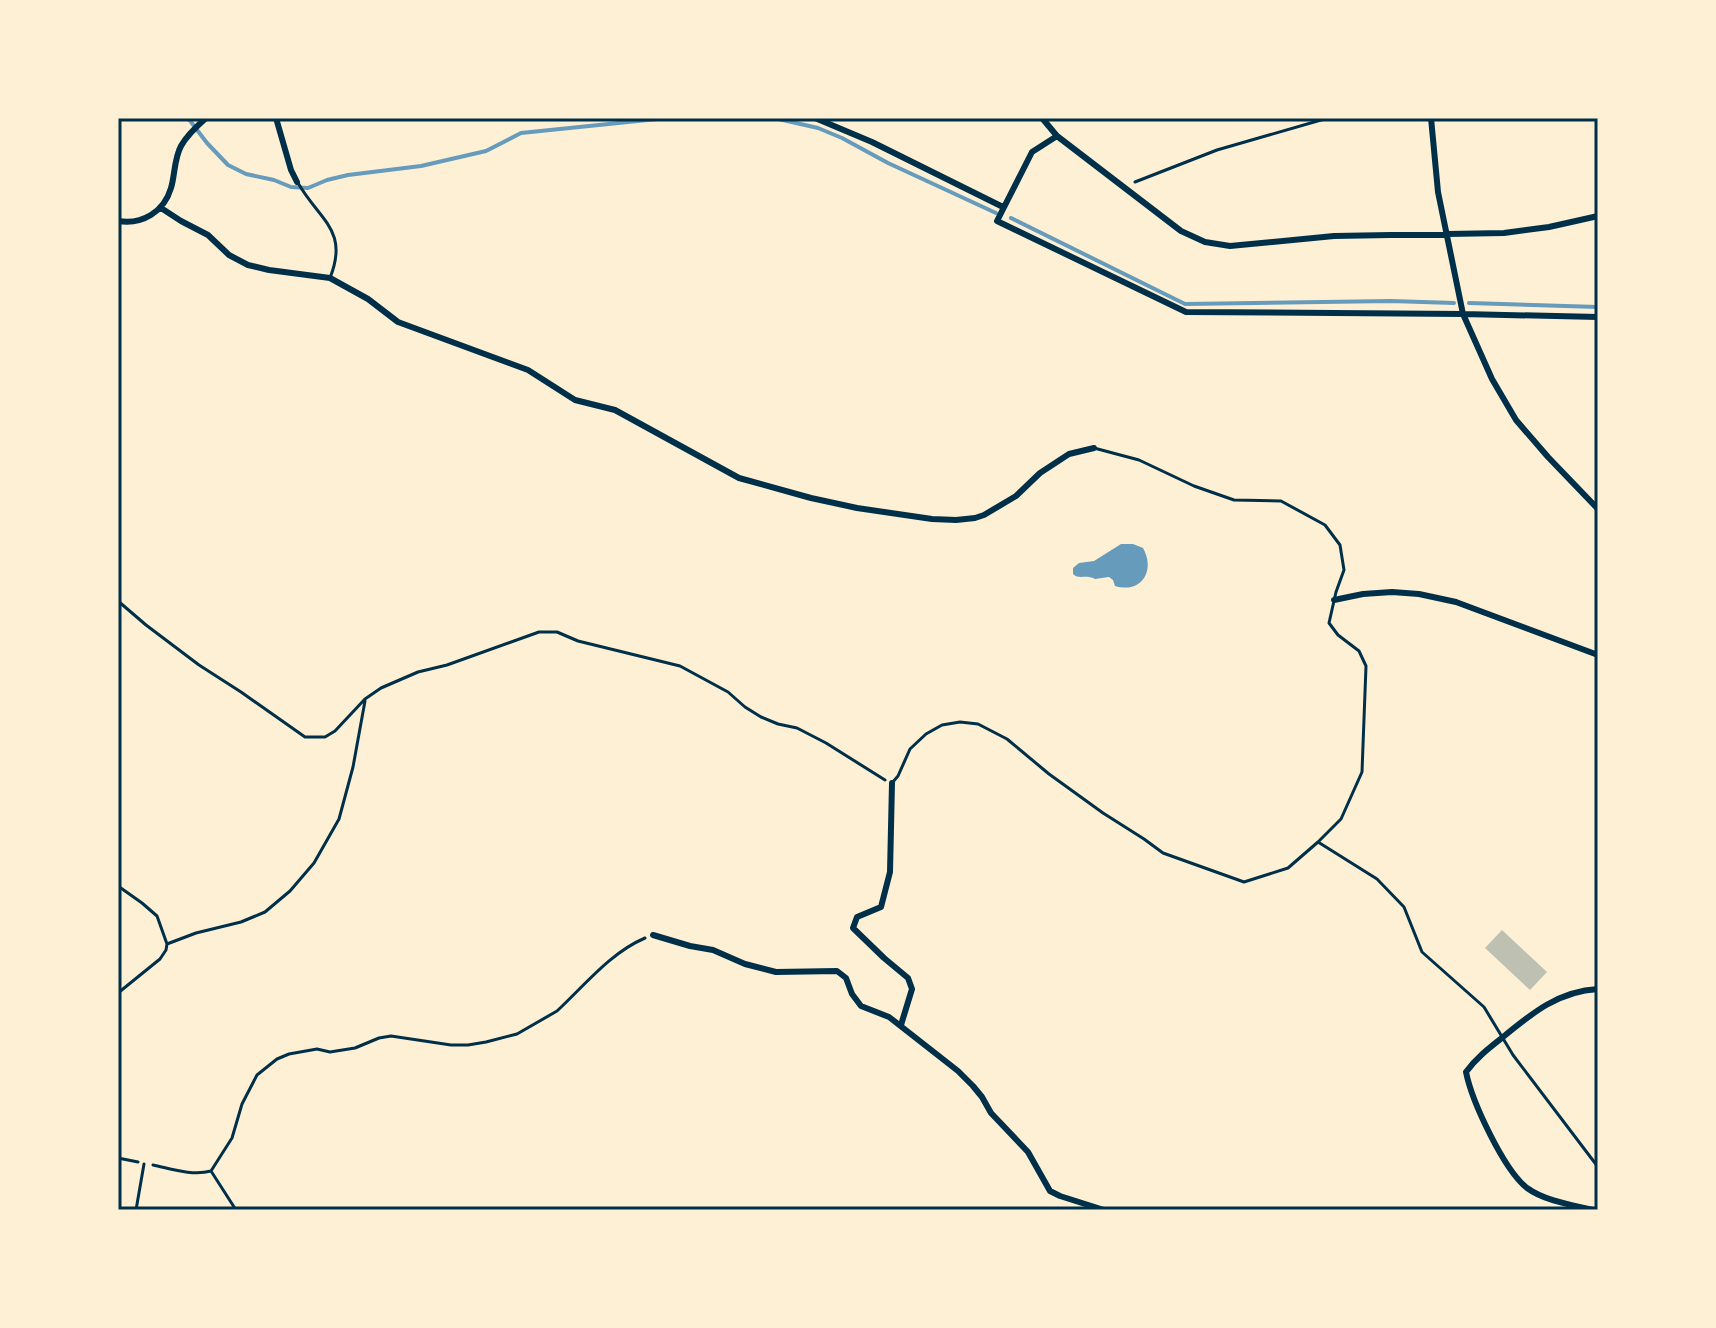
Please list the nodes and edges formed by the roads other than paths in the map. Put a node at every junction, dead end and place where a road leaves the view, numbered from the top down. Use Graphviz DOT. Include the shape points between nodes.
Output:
graph roads {
  1 [pos="206,118"];
  2 [pos="276,118"];
  3 [pos="815,118"];
  4 [pos="1042,118"];
  5 [pos="1431,118"];
  6 [pos="1057,136"];
  7 [pos="297,182"];
  8 [pos="1003,207"];
  9 [pos="161,208"];
  10 [pos="1598,216"];
  11 [pos="118,221"];
  12 [pos="1447,233"];
  13 [pos="330,278"];
  14 [pos="1463,314"];
  15 [pos="1598,317"];
  16 [pos="1094,448"];
  17 [pos="1598,509"];
  18 [pos="1334,600"];
  19 [pos="1598,645"];
  20 [pos="1596,654"];
  21 [pos="892,783"];
  22 [pos="1318,842"];
  23 [pos="653,935"];
  24 [pos="1598,989"];
  25 [pos="901,1025"];
  26 [pos="1502,1038"];
  27 [pos="144,1164"];
  28 [pos="1598,1167"];
  29 [pos="136,1210"];
  30 [pos="1104,1210"];
  31 [pos="1593,1210"];
  1 -- 9 [label="street" via="180,147"];
  2 -- 7 [label="street"];
  3 -- 8 [label="street"];
  4 -- 6 [label="street"];
  5 -- 12 [label="street"];
  6 -- 8 [label="street" via="1032,152"];
  6 -- 12 [label="street" via="1181,231 1205,242 1230,246"];
  7 -- 13 [label="lane" via="333,234 337,252"];
  8 -- 14 [label="street" via="997,221 1186,312"];
  9 -- 11 [label="street" via="145,219"];
  9 -- 13 [label="street" via="248,265"];
  10 -- 12 [label="street" via="1504,233"];
  12 -- 14 [label="street"];
  13 -- 16 [label="street" via="398,322 528,370 575,400 615,410 739,478 842,504 932,519 975,518 1016,496 1069,454"];
  14 -- 15 [label="street"];
  14 -- 17 [label="street" via="1516,420"];
  16 -- 18 [label="lane" via="1139,460 1234,500 1281,501 1325,525 1340,545 1344,570"];
  18 -- 20 [label="street" via="1419,594 1456,602"];
  18 -- 22 [label="lane" via="1329,623 1359,651 1366,666 1362,772 1341,819"];
  19 -- 20 [label="street"];
  21 -- 22 [label="lane" via="910,749 926,734 942,725 978,724 1007,739 1163,853 1199,867 1244,882 1288,868"];
  21 -- 25 [label="street" via="885,896 881,907 857,917 853,928 908,978 912,989"];
  22 -- 26 [label="lane" via="1377,879 1404,907 1422,952 1484,1007"];
  23 -- 25 [label="street" via="776,972 837,971 861,1006"];
  24 -- 26 [label="street" via="1556,998"];
  25 -- 30 [label="street" via="973,1086 1028,1152 1050,1191"];
  26 -- 28 [label="lane"];
  26 -- 31 [label="street" via="1466,1072 1483,1120 1514,1176 1530,1190"];
  27 -- 29 [label="lane"];
}
